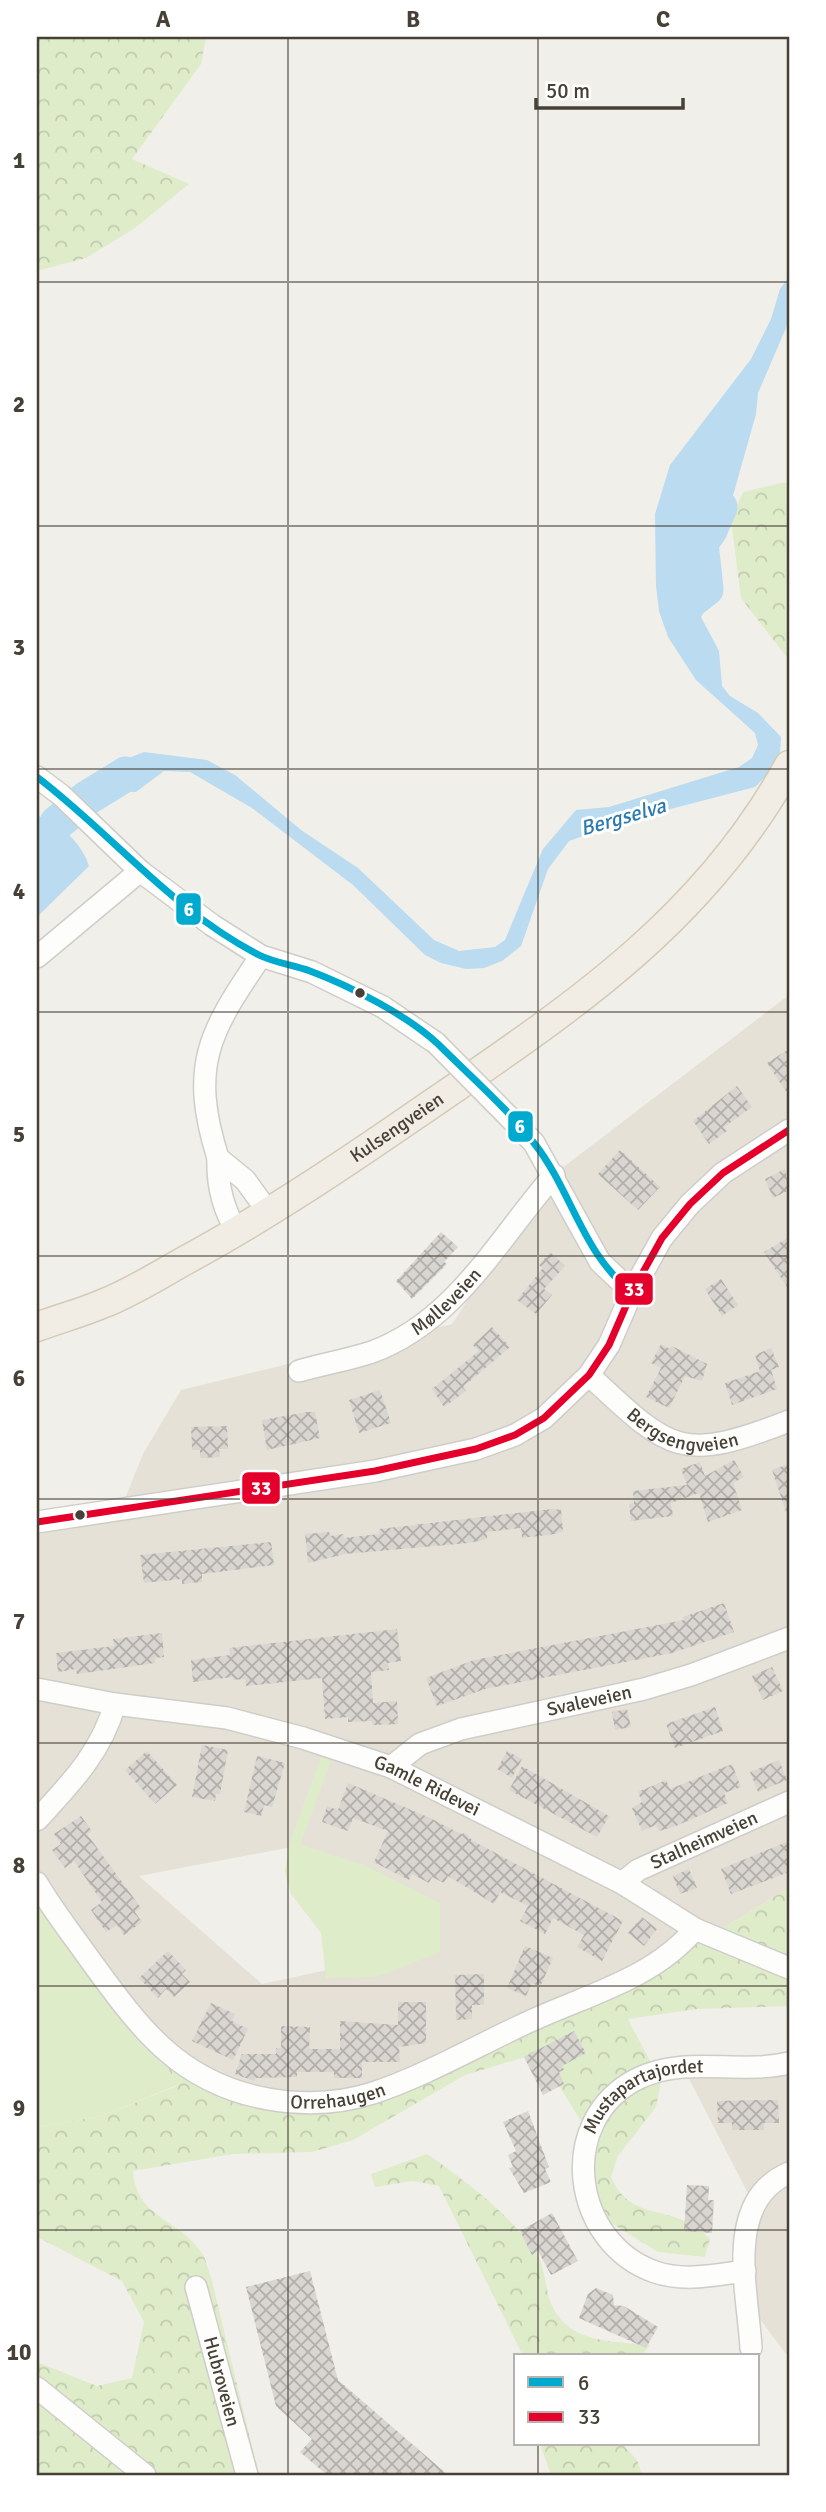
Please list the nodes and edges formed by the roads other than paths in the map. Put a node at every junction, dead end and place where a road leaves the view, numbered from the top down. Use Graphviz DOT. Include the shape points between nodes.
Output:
graph roads {
  1 [pos="789,765"];
  2 [pos="37,777"];
  3 [pos="140,871"];
  4 [pos="261,956"];
  5 [pos="37,957"];
  6 [pos="789,1130"];
  7 [pos="218,1158"];
  8 [pos="554,1175"];
  9 [pos="269,1213"];
  10 [pos="237,1232"];
  11 [pos="632,1292"];
  12 [pos="37,1327"];
  13 [pos="299,1371"];
  14 [pos="589,1375"];
  15 [pos="789,1421"];
  16 [pos="37,1522"];
  17 [pos="789,1638"];
  18 [pos="37,1689"];
  19 [pos="115,1704"];
  20 [pos="391,1767"];
  21 [pos="789,1802"];
  22 [pos="37,1821"];
  23 [pos="37,1883"];
  24 [pos="622,1883"];
  25 [pos="695,1929"];
  26 [pos="789,1968"];
  27 [pos="789,2063"];
  28 [pos="789,2173"];
  29 [pos="745,2271"];
  30 [pos="195,2287"];
  31 [pos="751,2348"];
  32 [pos="37,2388"];
  33 [pos="145,2475"];
  34 [pos="247,2475"];
  1 -- 9 [label="main road, Kulsengveien" via="770,800 715,873 655,938 589,994"];
  2 -- 3 [label="street"];
  3 -- 4 [label="street" via="177,902"];
  3 -- 5 [label="street"];
  4 -- 7 [label="street" via="219,1021 205,1063 204,1106"];
  4 -- 8 [label="street, bridge" via="312,972 411,1023 436,1042 534,1143"];
  6 -- 11 [label="street" via="723,1173 690,1204 662,1238"];
  7 -- 9 [label="street" via="245,1180"];
  7 -- 10 [label="street" via="224,1206"];
  8 -- 11 [label="street" via="600,1262"];
  8 -- 13 [label="street, Mølleveien" via="467,1284 435,1315 371,1352"];
  9 -- 10 [label="main road, Kulsengveien"];
  10 -- 12 [label="main road, Kulsengveien" via="103,1304"];
  11 -- 14 [label="street"];
  14 -- 15 [label="street, Bergsengveien" via="641,1422 668,1441 689,1447 720,1446"];
  14 -- 16 [label="street" via="544,1418 516,1435 475,1449 267,1489"];
  17 -- 20 [label="street, Svaleveien" via="644,1689 461,1729 420,1744"];
  18 -- 19 [label="street, Gamle Ridevei"];
  19 -- 20 [label="street, Gamle Ridevei" via="227,1718"];
  19 -- 22 [label="street" via="97,1751"];
  20 -- 24 [label="street, Gamle Ridevei"];
  21 -- 24 [label="street, Stalheimveien" via="638,1870"];
  23 -- 25 [label="street, Orrehaugen" via="133,2020 182,2066 242,2094 311,2104 372,2093 631,1979 677,1950"];
  24 -- 25 [label="street, Gamle Ridevei"];
  25 -- 26 [label="street, Gamle Ridevei"];
  27 -- 29 [label="street, Mustapartajordet" via="748,2068 687,2066 647,2075 605,2105 585,2143 582,2175 589,2207 601,2232 624,2256 676,2277"];
  28 -- 29 [label="street" via="765,2189 752,2209 746,2228"];
  29 -- 31 [label="street"];
  30 -- 34 [label="street, Hubroveien"];
  32 -- 33 [label="street"];
}
